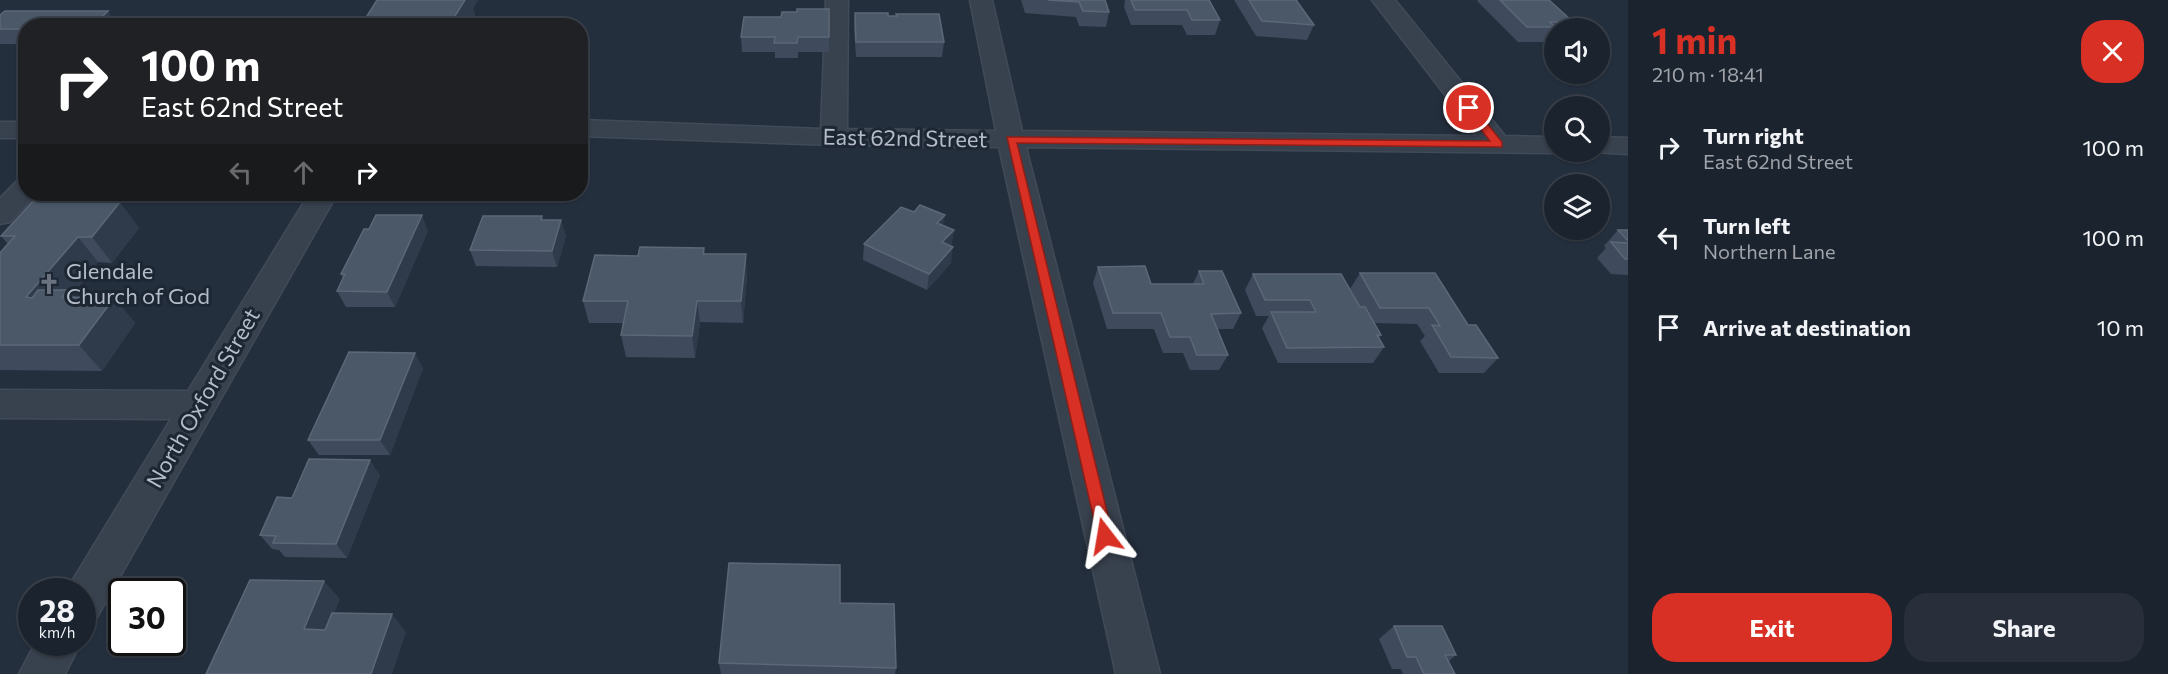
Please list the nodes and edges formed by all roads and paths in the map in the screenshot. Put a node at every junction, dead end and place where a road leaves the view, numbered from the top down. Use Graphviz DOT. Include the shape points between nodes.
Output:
graph roads {
  1 [pos="837,0"];
  2 [pos="981,0"];
  3 [pos="1383,0"];
  4 [pos="588,128"];
  5 [pos="0,130"];
  6 [pos="18,130"];
  7 [pos="834,137"];
  8 [pos="1011,139"];
  9 [pos="1498,145"];
  10 [pos="1544,145"];
  11 [pos="1610,145"];
  12 [pos="1628,146"];
  13 [pos="0,176"];
  14 [pos="18,177"];
  15 [pos="18,196"];
  16 [pos="319,201"];
  17 [pos="0,215"];
  18 [pos="0,404"];
  19 [pos="199,405"];
  20 [pos="96,579"];
  21 [pos="52,656"];
  22 [pos="41,674"];
  23 [pos="1138,674"];
  1 -- 7 [label="street"];
  2 -- 8 [label="street"];
  3 -- 9 [label="street"];
  4 -- 7 [label="street, East 62nd Street"];
  5 -- 6 [label="street"];
  7 -- 8 [label="street, East 62nd Street"];
  8 -- 9 [label="street, East 62nd Street"];
  8 -- 23 [label="street"];
  9 -- 10 [label="street, East 62nd Street"];
  11 -- 12 [label="street"];
  13 -- 14 [label="street"];
  15 -- 17 [label="street"];
  16 -- 19 [label="street, North Oxford Street"];
  18 -- 19 [label="street"];
  19 -- 20 [label="street, North Oxford Street"];
  21 -- 22 [label="street"];
}
